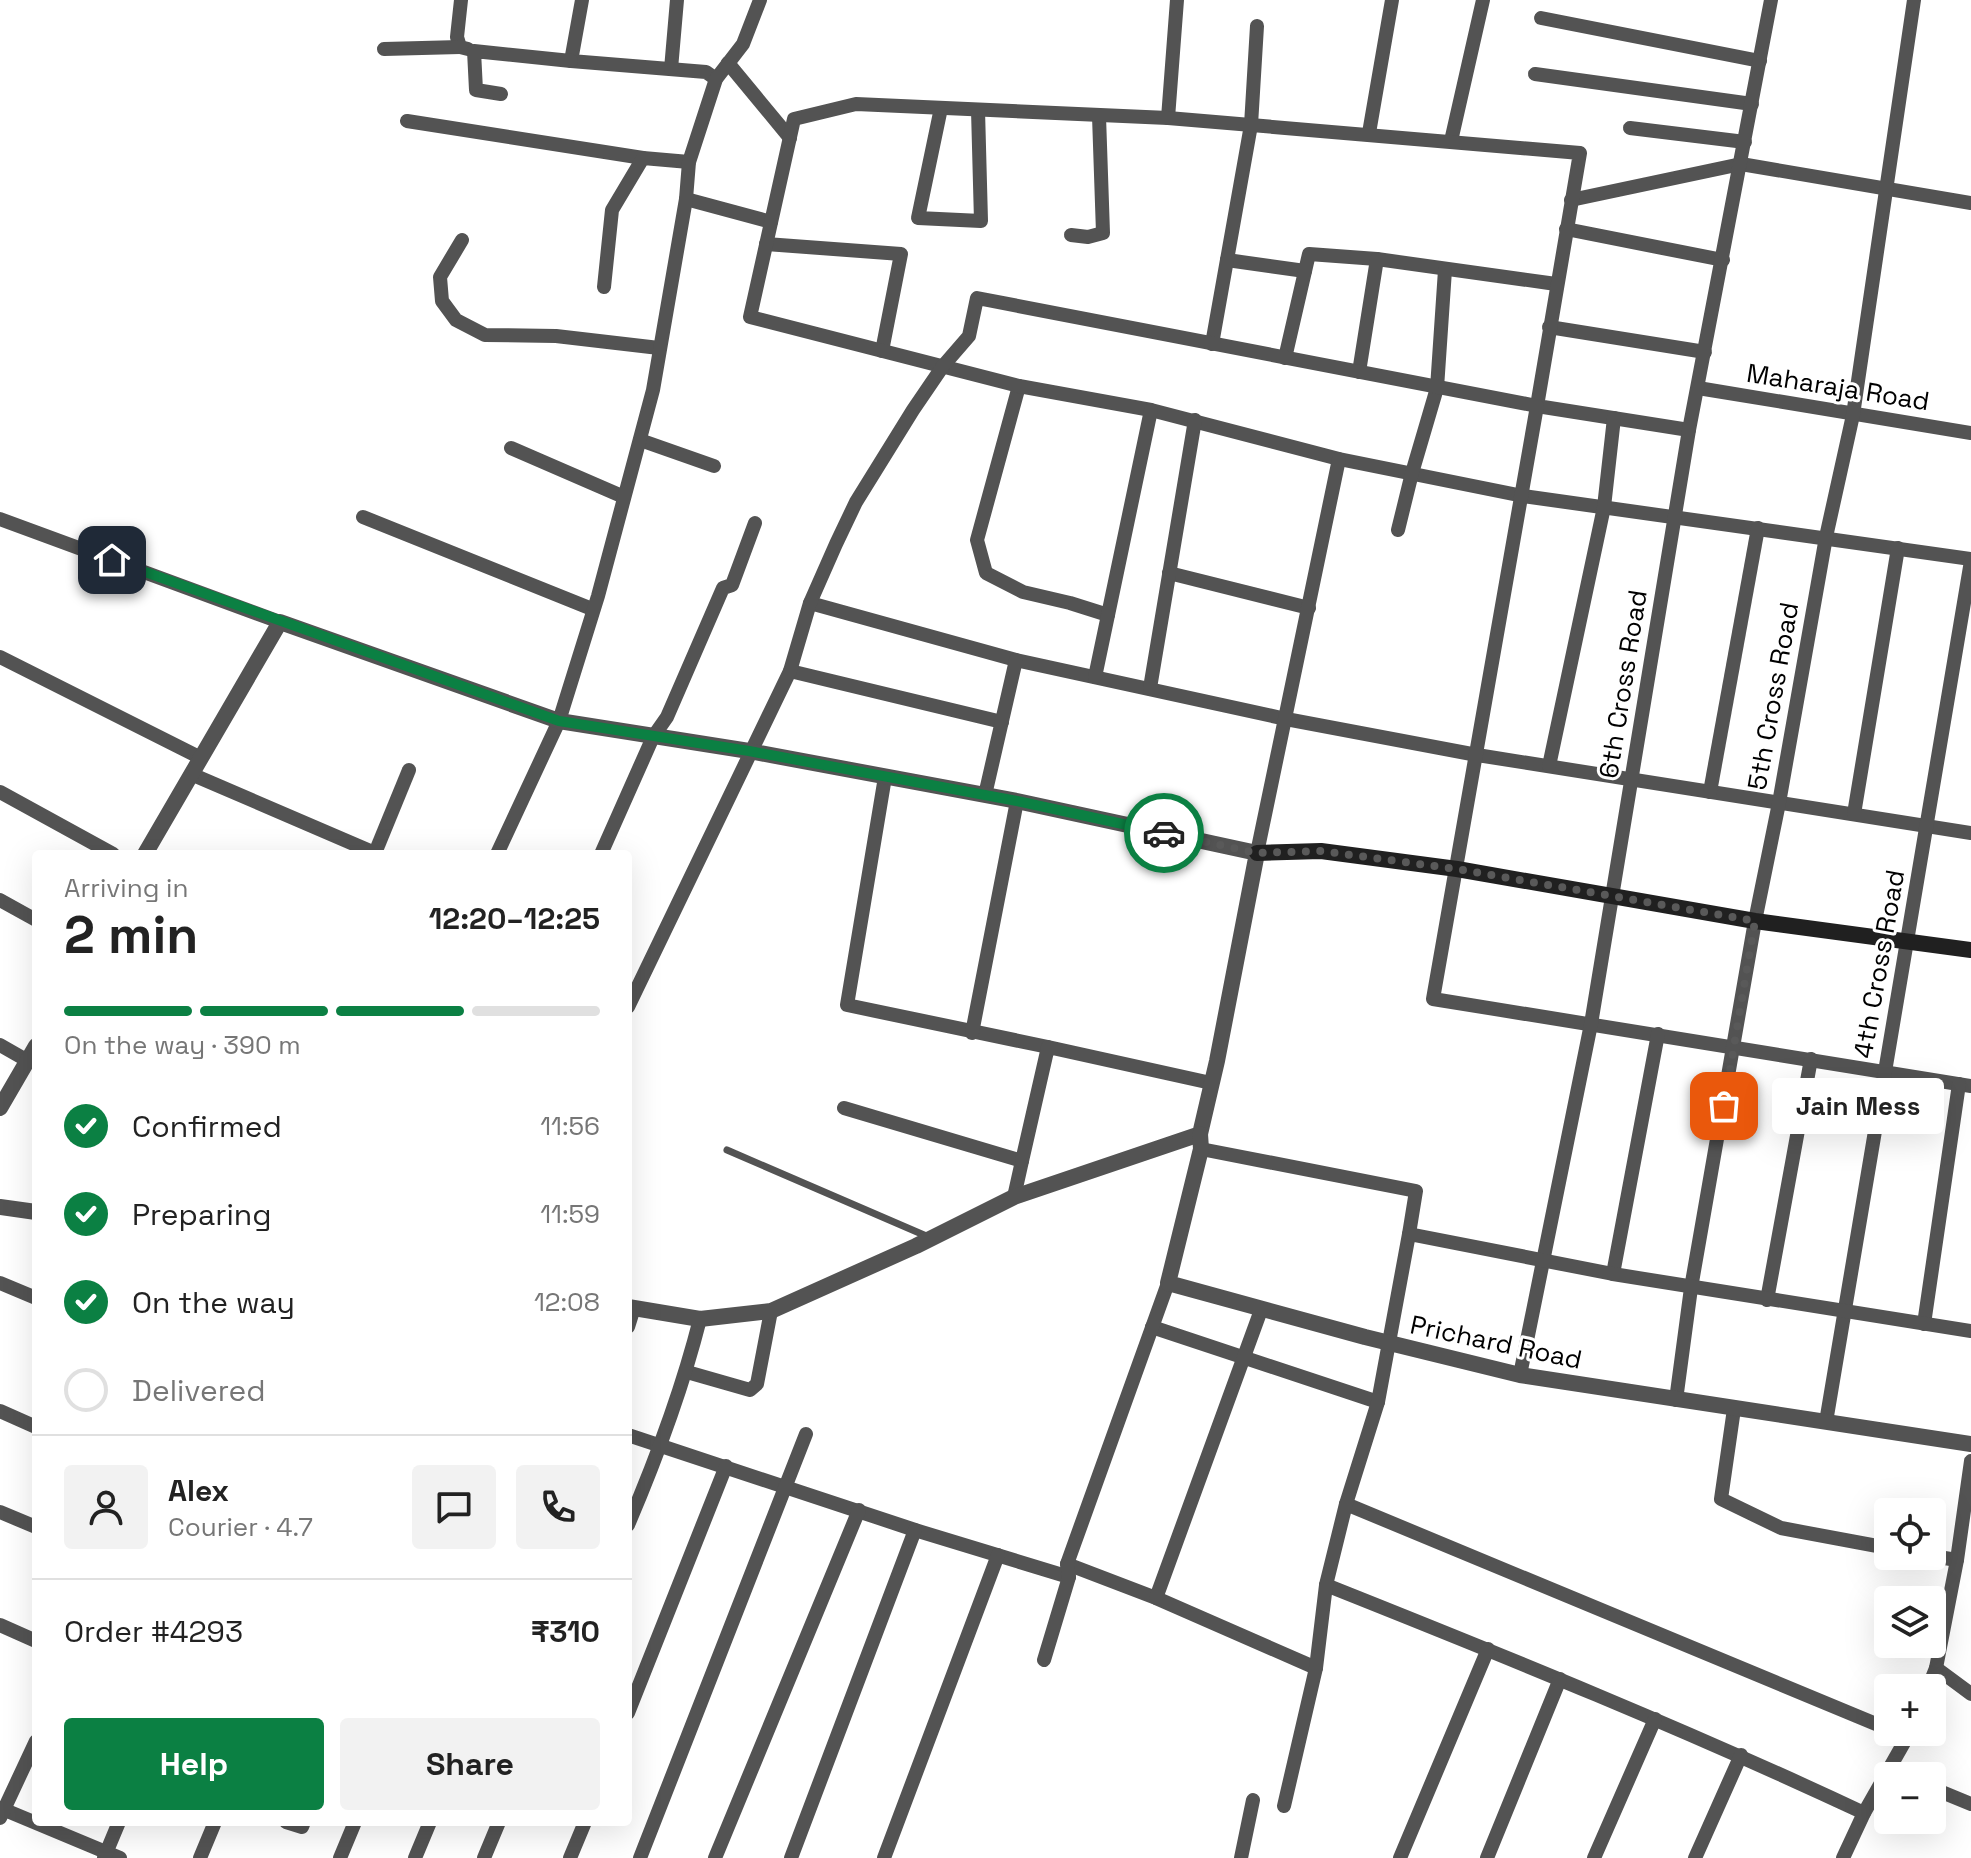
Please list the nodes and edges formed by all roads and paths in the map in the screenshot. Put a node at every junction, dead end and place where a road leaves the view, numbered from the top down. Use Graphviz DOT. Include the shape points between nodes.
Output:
graph roads {
  1 [pos="461,0"];
  2 [pos="582,0"];
  3 [pos="677,0"];
  4 [pos="760,0"];
  5 [pos="1177,0"];
  6 [pos="1392,0"];
  7 [pos="1483,0"];
  8 [pos="1771,0"];
  9 [pos="1914,0"];
  10 [pos="1541,18"];
  11 [pos="1257,26"];
  12 [pos="384,49"];
  13 [pos="467,49"];
  14 [pos="571,61"];
  15 [pos="1760,61"];
  16 [pos="728,63"];
  17 [pos="671,69"];
  18 [pos="1535,74"];
  19 [pos="716,79"];
  20 [pos="501,94"];
  21 [pos="1752,104"];
  22 [pos="941,108"];
  23 [pos="978,110"];
  24 [pos="1099,116"];
  25 [pos="1168,118"];
  26 [pos="407,121"];
  27 [pos="1251,125"];
  28 [pos="1630,128"];
  29 [pos="1369,133"];
  30 [pos="790,138"];
  31 [pos="1451,141"];
  32 [pos="1745,142"];
  33 [pos="643,158"];
  34 [pos="689,162"];
  35 [pos="1741,164"];
  36 [pos="1886,188"];
  37 [pos="686,199"];
  38 [pos="1571,200"];
  39 [pos="1971,203"];
  40 [pos="771,222"];
  41 [pos="1566,229"];
  42 [pos="1071,235"];
  43 [pos="462,240"];
  44 [pos="766,244"];
  45 [pos="1377,259"];
  46 [pos="1227,260"];
  47 [pos="1723,260"];
  48 [pos="1445,270"];
  49 [pos="1305,271"];
  50 [pos="1556,284"];
  51 [pos="604,287"];
  52 [pos="1549,327"];
  53 [pos="1212,344"];
  54 [pos="659,348"];
  55 [pos="882,351"];
  56 [pos="1705,352"];
  57 [pos="1285,358"];
  58 [pos="943,366"];
  59 [pos="1359,372"];
  60 [pos="1019,386"];
  61 [pos="1437,388"];
  62 [pos="1698,388"];
  63 [pos="1537,406"];
  64 [pos="1151,410"];
  65 [pos="1853,415"];
  66 [pos="1614,418"];
  67 [pos="1195,420"];
  68 [pos="1689,430"];
  69 [pos="1971,433"];
  70 [pos="640,440"];
  71 [pos="511,448"];
  72 [pos="1339,459"];
  73 [pos="714,466"];
  74 [pos="1412,473"];
  75 [pos="1523,496"];
  76 [pos="624,497"];
  77 [pos="1604,507"];
  78 [pos="363,517"];
  79 [pos="1675,517"];
  80 [pos="0,519"];
  81 [pos="755,523"];
  82 [pos="1758,528"];
  83 [pos="1398,530"];
  84 [pos="1826,537"];
  85 [pos="1898,548"];
  86 [pos="1971,560"];
  87 [pos="1169,573"];
  88 [pos="810,603"];
  89 [pos="1309,608"];
  90 [pos="592,609"];
  91 [pos="1108,615"];
  92 [pos="280,622"];
  93 [pos="0,657"];
  94 [pos="1016,660"];
  95 [pos="790,671"];
  96 [pos="1095,677"];
  97 [pos="1150,688"];
  98 [pos="1286,719"];
  99 [pos="559,721"];
  100 [pos="1002,722"];
  101 [pos="653,737"];
  102 [pos="749,751"];
  103 [pos="1477,755"];
  104 [pos="201,758"];
  105 [pos="1549,766"];
  106 [pos="409,770"];
  107 [pos="191,774"];
  108 [pos="885,777"];
  109 [pos="1632,780"];
  110 [pos="0,792"];
  111 [pos="1710,792"];
  112 [pos="985,795"];
  113 [pos="1017,801"];
  114 [pos="1779,803"];
  115 [pos="1854,814"];
  116 [pos="1926,825"];
  117 [pos="1971,833"];
  118 [pos="106,850"];
  119 [pos="147,850"];
  120 [pos="367,850"];
  121 [pos="378,850"];
  122 [pos="499,850"];
  123 [pos="603,850"];
  124 [pos="1257,853"];
  125 [pos="1457,869"];
  126 [pos="1612,896"];
  127 [pos="0,900"];
  128 [pos="32,918"];
  129 [pos="1755,921"];
  130 [pos="1907,939"];
  131 [pos="1971,950"];
  132 [pos="632,999"];
  133 [pos="1591,1024"];
  134 [pos="972,1033"];
  135 [pos="1658,1034"];
  136 [pos="0,1045"];
  137 [pos="1735,1046"];
  138 [pos="1048,1047"];
  139 [pos="32,1053"];
  140 [pos="1811,1059"];
  141 [pos="1885,1072"];
  142 [pos="1211,1083"];
  143 [pos="1965,1085"];
  144 [pos="0,1108"];
  145 [pos="844,1108"];
  146 [pos="1200,1141"];
  147 [pos="727,1150"];
  148 [pos="1022,1161"];
  149 [pos="1014,1197"];
  150 [pos="0,1207"];
  151 [pos="32,1211"];
  152 [pos="1409,1234"];
  153 [pos="932,1238"];
  154 [pos="1545,1263"];
  155 [pos="1613,1274"];
  156 [pos="0,1283"];
  157 [pos="1168,1283"];
  158 [pos="1691,1288"];
  159 [pos="32,1296"];
  160 [pos="1767,1300"];
  161 [pos="632,1307"];
  162 [pos="1261,1310"];
  163 [pos="771,1311"];
  164 [pos="1844,1311"];
  165 [pos="700,1319"];
  166 [pos="1924,1324"];
  167 [pos="1152,1327"];
  168 [pos="1971,1331"];
  169 [pos="1390,1344"];
  170 [pos="1243,1357"];
  171 [pos="687,1372"];
  172 [pos="1520,1375"];
  173 [pos="1676,1400"];
  174 [pos="1378,1402"];
  175 [pos="1734,1409"];
  176 [pos="0,1411"];
  177 [pos="1826,1422"];
  178 [pos="32,1425"];
  179 [pos="806,1434"];
  180 [pos="632,1436"];
  181 [pos="1971,1444"];
  182 [pos="662,1446"];
  183 [pos="1971,1461"];
  184 [pos="726,1466"];
  185 [pos="787,1487"];
  186 [pos="1346,1504"];
  187 [pos="859,1510"];
  188 [pos="0,1512"];
  189 [pos="632,1516"];
  190 [pos="32,1525"];
  191 [pos="915,1530"];
  192 [pos="1874,1545"];
  193 [pos="998,1555"];
  194 [pos="1946,1558"];
  195 [pos="1957,1560"];
  196 [pos="1068,1571"];
  197 [pos="1326,1585"];
  198 [pos="1156,1598"];
  199 [pos="0,1625"];
  200 [pos="32,1639"];
  201 [pos="1488,1649"];
  202 [pos="1044,1660"];
  203 [pos="1316,1668"];
  204 [pos="1936,1668"];
  205 [pos="1934,1674"];
  206 [pos="1560,1679"];
  207 [pos="1971,1694"];
  208 [pos="632,1703"];
  209 [pos="1655,1719"];
  210 [pos="1874,1723"];
  211 [pos="32,1749"];
  212 [pos="1741,1755"];
  213 [pos="1946,1794"];
  214 [pos="1253,1800"];
  215 [pos="1874,1800"];
  216 [pos="1971,1804"];
  217 [pos="1284,1806"];
  218 [pos="1,1812"];
  219 [pos="1864,1813"];
  220 [pos="32,1825"];
  221 [pos="36,1826"];
  222 [pos="118,1826"];
  223 [pos="213,1826"];
  224 [pos="353,1826"];
  225 [pos="428,1826"];
  226 [pos="497,1826"];
  227 [pos="583,1826"];
  228 [pos="110,1856"];
  229 [pos="200,1858"];
  230 [pos="340,1858"];
  231 [pos="415,1858"];
  232 [pos="484,1858"];
  233 [pos="570,1858"];
  234 [pos="640,1858"];
  235 [pos="715,1858"];
  236 [pos="791,1858"];
  237 [pos="884,1858"];
  238 [pos="1241,1858"];
  239 [pos="1400,1858"];
  240 [pos="1487,1858"];
  241 [pos="1594,1858"];
  242 [pos="1695,1858"];
  243 [pos="1843,1858"];
  1 -- 13 [label="street" via="457,37"];
  2 -- 14 [label="street"];
  3 -- 17 [label="street"];
  4 -- 16 [label="street" via="743,44"];
  5 -- 25 [label="street"];
  6 -- 29 [label="street"];
  7 -- 31 [label="street"];
  8 -- 15 [label="street, 6th Cross Road"];
  9 -- 36 [label="street, 5th Cross Road"];
  10 -- 15 [label="street"];
  11 -- 27 [label="street"];
  12 -- 13 [label="street"];
  13 -- 14 [label="street"];
  13 -- 20 [label="street" via="476,90"];
  14 -- 17 [label="street"];
  15 -- 21 [label="street, 6th Cross Road"];
  16 -- 19 [label="street"];
  16 -- 30 [label="street"];
  17 -- 19 [label="street" via="706,72"];
  18 -- 21 [label="street"];
  19 -- 34 [label="street"];
  21 -- 32 [label="street, 6th Cross Road"];
  22 -- 23 [label="street"];
  22 -- 23 [label="street" via="918,218 981,221"];
  22 -- 30 [label="street" via="856,104 794,119"];
  23 -- 24 [label="street"];
  24 -- 25 [label="street"];
  24 -- 42 [label="street" via="1103,233"];
  25 -- 27 [label="street"];
  26 -- 33 [label="street"];
  27 -- 29 [label="street"];
  27 -- 46 [label="street"];
  28 -- 32 [label="street"];
  29 -- 31 [label="street"];
  30 -- 40 [label="street"];
  31 -- 38 [label="street" via="1580,153"];
  32 -- 35 [label="street, 6th Cross Road"];
  33 -- 34 [label="street"];
  33 -- 51 [label="street" via="612,210"];
  34 -- 37 [label="street"];
  35 -- 36 [label="street"];
  35 -- 38 [label="street"];
  35 -- 47 [label="street, 6th Cross Road"];
  36 -- 39 [label="street"];
  36 -- 65 [label="street, 5th Cross Road"];
  37 -- 40 [label="street"];
  37 -- 54 [label="street"];
  38 -- 41 [label="street"];
  40 -- 44 [label="street"];
  41 -- 47 [label="street"];
  41 -- 50 [label="street"];
  43 -- 54 [label="street" via="440,277 442,301 456,320 485,335 556,336"];
  44 -- 55 [label="street" via="750,317"];
  44 -- 55 [label="street" via="901,254"];
  45 -- 48 [label="street"];
  45 -- 49 [label="street" via="1309,254"];
  45 -- 59 [label="street"];
  46 -- 49 [label="street"];
  46 -- 53 [label="street"];
  47 -- 56 [label="street, 6th Cross Road"];
  48 -- 50 [label="street"];
  48 -- 61 [label="street"];
  49 -- 57 [label="street"];
  50 -- 52 [label="street"];
  52 -- 56 [label="street"];
  52 -- 63 [label="street"];
  53 -- 57 [label="street"];
  53 -- 58 [label="street" via="977,298 969,336"];
  54 -- 70 [label="street"];
  55 -- 58 [label="street"];
  56 -- 62 [label="street, 6th Cross Road"];
  57 -- 59 [label="street"];
  58 -- 60 [label="street"];
  58 -- 88 [label="street" via="856,502"];
  59 -- 61 [label="street"];
  60 -- 64 [label="street"];
  60 -- 91 [label="street" via="977,540 986,573 1023,592"];
  61 -- 63 [label="street"];
  61 -- 74 [label="street"];
  62 -- 65 [label="street, Maharaja Road"];
  62 -- 68 [label="street, 6th Cross Road"];
  63 -- 66 [label="street"];
  63 -- 75 [label="street"];
  64 -- 67 [label="street"];
  64 -- 91 [label="street"];
  65 -- 69 [label="street, Maharaja Road"];
  65 -- 84 [label="street, 5th Cross Road"];
  66 -- 68 [label="street"];
  66 -- 77 [label="street"];
  67 -- 72 [label="street"];
  67 -- 87 [label="street"];
  68 -- 79 [label="street, 6th Cross Road"];
  70 -- 73 [label="street"];
  70 -- 76 [label="street"];
  71 -- 76 [label="street"];
  72 -- 74 [label="street"];
  72 -- 89 [label="street"];
  74 -- 75 [label="street"];
  74 -- 83 [label="street"];
  75 -- 77 [label="street"];
  75 -- 103 [label="street"];
  76 -- 90 [label="street"];
  77 -- 79 [label="street"];
  77 -- 105 [label="street"];
  78 -- 90 [label="street"];
  79 -- 82 [label="street"];
  79 -- 109 [label="street, 6th Cross Road"];
  80 -- 92 [label="street"];
  81 -- 101 [label="street" via="732,585 723,588 667,717"];
  82 -- 84 [label="street"];
  82 -- 111 [label="street"];
  84 -- 85 [label="street"];
  84 -- 114 [label="street, 5th Cross Road"];
  85 -- 86 [label="street"];
  85 -- 115 [label="street"];
  86 -- 116 [label="street, 4th Cross Road"];
  87 -- 89 [label="street"];
  87 -- 97 [label="street"];
  88 -- 94 [label="street"];
  88 -- 95 [label="street"];
  89 -- 98 [label="street"];
  90 -- 99 [label="street"];
  91 -- 96 [label="street"];
  92 -- 99 [label="street"];
  92 -- 104 [label="street"];
  93 -- 104 [label="street"];
  94 -- 96 [label="street"];
  94 -- 100 [label="street"];
  95 -- 100 [label="street"];
  95 -- 102 [label="street"];
  96 -- 97 [label="street"];
  97 -- 98 [label="street"];
  98 -- 103 [label="street"];
  98 -- 124 [label="street"];
  99 -- 101 [label="street"];
  99 -- 122 [label="street"];
  100 -- 112 [label="street"];
  101 -- 102 [label="street"];
  101 -- 123 [label="street"];
  102 -- 108 [label="street"];
  102 -- 132 [label="street"];
  103 -- 105 [label="street"];
  103 -- 125 [label="street"];
  104 -- 107 [label="street"];
  105 -- 109 [label="street"];
  106 -- 121 [label="street"];
  107 -- 119 [label="street"];
  107 -- 120 [label="street"];
  108 -- 112 [label="street"];
  108 -- 134 [label="street" via="847,1005"];
  109 -- 111 [label="street"];
  109 -- 126 [label="street, 6th Cross Road"];
  110 -- 118 [label="street"];
  111 -- 114 [label="street"];
  112 -- 113 [label="street"];
  113 -- 124 [label="street"];
  113 -- 134 [label="street"];
  114 -- 115 [label="street"];
  114 -- 129 [label="street, 5th Cross Road"];
  115 -- 116 [label="street"];
  116 -- 117 [label="street"];
  116 -- 130 [label="street, 4th Cross Road"];
  124 -- 125 [label="main road" via="1321,851"];
  124 -- 142 [label="street"];
  125 -- 126 [label="main road"];
  125 -- 133 [label="street" via="1433,999"];
  126 -- 129 [label="main road"];
  126 -- 133 [label="street, 6th Cross Road"];
  127 -- 128 [label="street"];
  129 -- 130 [label="main road"];
  129 -- 137 [label="street, 5th Cross Road"];
  130 -- 131 [label="main road"];
  130 -- 141 [label="street, 4th Cross Road"];
  133 -- 135 [label="street"];
  133 -- 154 [label="street, 6th Cross Road"];
  134 -- 138 [label="street"];
  135 -- 137 [label="street"];
  135 -- 155 [label="street"];
  136 -- 139 [label="street"];
  137 -- 140 [label="street"];
  137 -- 158 [label="street, 5th Cross Road"];
  138 -- 142 [label="street"];
  138 -- 148 [label="street"];
  139 -- 144 [label="street"];
  140 -- 141 [label="street"];
  140 -- 160 [label="street"];
  141 -- 143 [label="street"];
  141 -- 164 [label="street, 4th Cross Road"];
  142 -- 146 [label="street"];
  143 -- 166 [label="street"];
  145 -- 148 [label="street"];
  146 -- 149 [label="street"];
  146 -- 152 [label="street" via="1416,1191"];
  146 -- 157 [label="street"];
  147 -- 153 [label="lane"];
  148 -- 149 [label="street"];
  149 -- 153 [label="street"];
  150 -- 151 [label="street"];
  152 -- 154 [label="street"];
  152 -- 169 [label="street"];
  153 -- 163 [label="street"];
  154 -- 155 [label="street"];
  154 -- 172 [label="street, 6th Cross Road"];
  155 -- 158 [label="street"];
  156 -- 159 [label="street"];
  157 -- 162 [label="street, Prichard Road"];
  157 -- 167 [label="street"];
  158 -- 160 [label="street"];
  158 -- 173 [label="street, 5th Cross Road"];
  160 -- 164 [label="street"];
  161 -- 165 [label="street"];
  162 -- 169 [label="street, Prichard Road"];
  162 -- 170 [label="street"];
  163 -- 165 [label="street"];
  163 -- 171 [label="street" via="757,1384 750,1390"];
  164 -- 166 [label="street"];
  164 -- 177 [label="street, 4th Cross Road"];
  165 -- 171 [label="street"];
  166 -- 168 [label="street"];
  167 -- 170 [label="street"];
  167 -- 196 [label="street"];
  169 -- 172 [label="street, Prichard Road"];
  169 -- 174 [label="street"];
  170 -- 174 [label="street"];
  170 -- 198 [label="street"];
  171 -- 182 [label="street"];
  172 -- 173 [label="street, Prichard Road"];
  173 -- 175 [label="street, Prichard Road"];
  174 -- 186 [label="street"];
  175 -- 177 [label="street, Prichard Road"];
  175 -- 192 [label="street" via="1721,1499 1781,1528"];
  176 -- 178 [label="street"];
  177 -- 181 [label="street, Prichard Road"];
  179 -- 185 [label="street"];
  180 -- 182 [label="street"];
  182 -- 184 [label="street"];
  182 -- 189 [label="street"];
  183 -- 195 [label="street"];
  184 -- 185 [label="street"];
  184 -- 208 [label="street"];
  185 -- 187 [label="street"];
  185 -- 234 [label="street"];
  186 -- 197 [label="street"];
  186 -- 210 [label="street"];
  187 -- 191 [label="street"];
  187 -- 235 [label="street"];
  188 -- 190 [label="street"];
  191 -- 193 [label="street"];
  191 -- 236 [label="street"];
  193 -- 196 [label="street"];
  193 -- 237 [label="street"];
  194 -- 195 [label="street"];
  195 -- 204 [label="street"];
  196 -- 198 [label="street"];
  196 -- 202 [label="street"];
  197 -- 201 [label="street"];
  197 -- 203 [label="street"];
  198 -- 203 [label="street"];
  199 -- 200 [label="street"];
  201 -- 206 [label="street"];
  201 -- 239 [label="street"];
  203 -- 217 [label="street"];
  204 -- 205 [label="street"];
  204 -- 207 [label="street"];
  206 -- 209 [label="street"];
  206 -- 240 [label="street"];
  209 -- 212 [label="street"];
  209 -- 241 [label="street"];
  211 -- 218 [label="street"];
  212 -- 219 [label="street"];
  212 -- 242 [label="street"];
  213 -- 216 [label="street"];
  214 -- 238 [label="street"];
  215 -- 219 [label="street"];
  218 -- 220 [label="street"];
  219 -- 243 [label="street"];
  221 -- 228 [label="street"];
  222 -- 228 [label="street"];
  223 -- 229 [label="street"];
  224 -- 230 [label="street"];
  225 -- 231 [label="street"];
  226 -- 232 [label="street"];
  227 -- 233 [label="street"];
}
